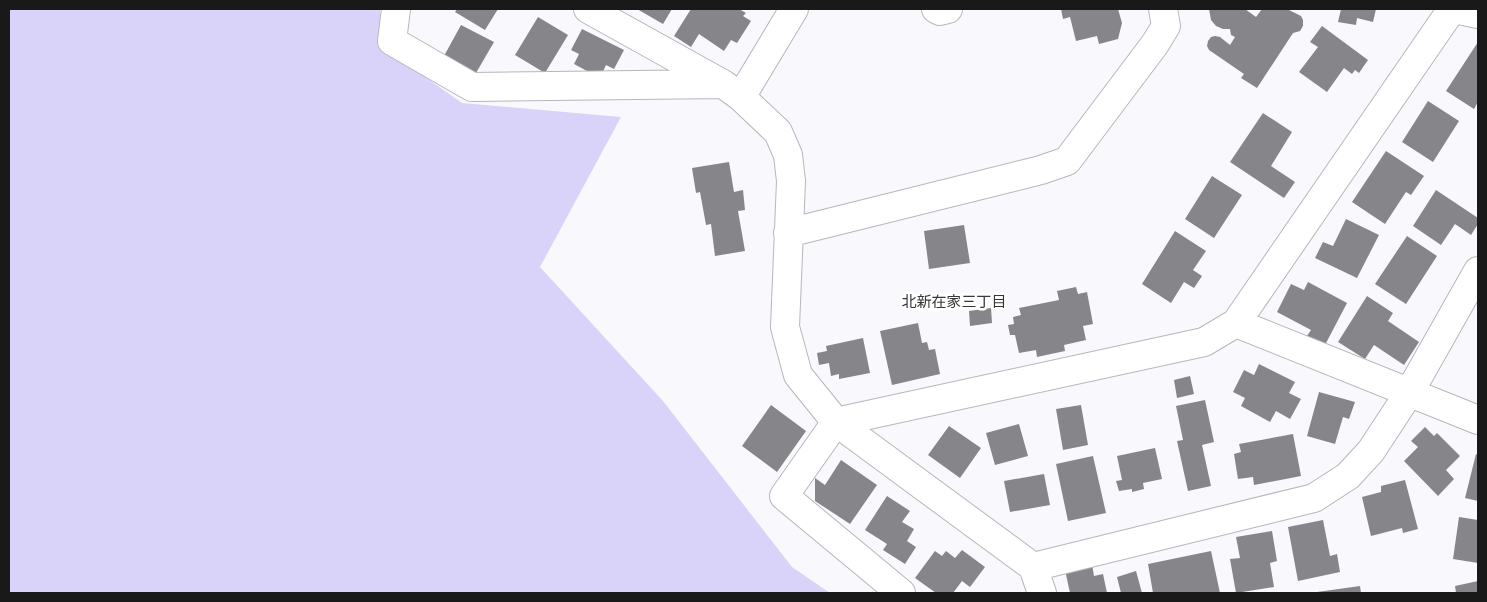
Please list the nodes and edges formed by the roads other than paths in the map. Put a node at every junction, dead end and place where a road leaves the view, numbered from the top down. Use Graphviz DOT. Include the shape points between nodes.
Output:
graph roads {
  1 [pos="396,9"];
  2 [pos="794,9"];
  3 [pos="936,9"];
  4 [pos="948,9"];
  5 [pos="1163,9"];
  6 [pos="1453,9"];
  7 [pos="591,10"];
  8 [pos="1478,14"];
  9 [pos="732,91"];
  10 [pos="788,234"];
  11 [pos="1478,271"];
  12 [pos="1236,323"];
  13 [pos="1408,393"];
  14 [pos="1478,420"];
  15 [pos="836,422"];
  16 [pos="1033,567"];
  17 [pos="901,593"];
  18 [pos="1042,593"];
  1 -- 9 [label="street" via="392,41 472,87"];
  2 -- 9 [label="street"];
  3 -- 4 [label="street"];
  5 -- 10 [label="street" via="1166,26 1155,44 1067,160 1042,170"];
  6 -- 8 [label="street"];
  6 -- 12 [label="street"];
  7 -- 9 [label="street"];
  9 -- 10 [label="street" via="778,132 788,155 791,181"];
  10 -- 15 [label="street" via="785,327 798,375"];
  11 -- 13 [label="street"];
  12 -- 13 [label="street"];
  12 -- 15 [label="street" via="1204,342"];
  13 -- 14 [label="street"];
  13 -- 16 [label="street" via="1371,451 1348,476 1314,498"];
  15 -- 16 [label="street"];
  15 -- 17 [label="street" via="784,496"];
  16 -- 18 [label="street"];
}
